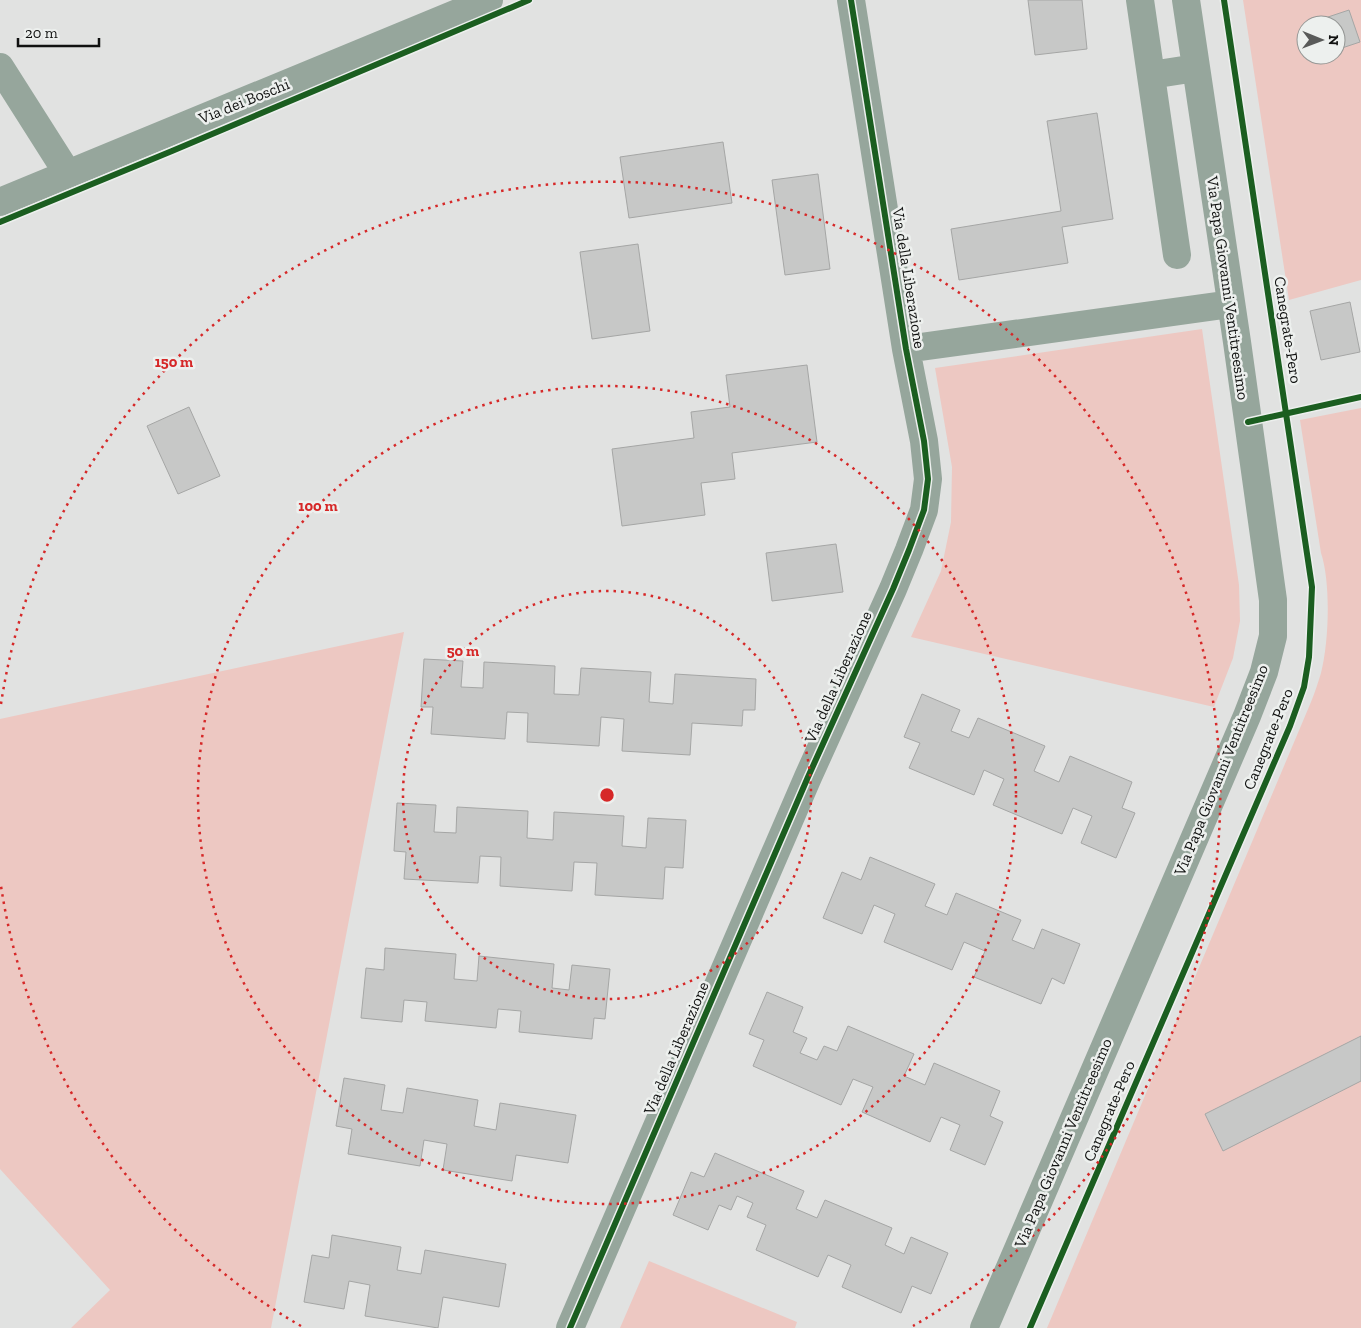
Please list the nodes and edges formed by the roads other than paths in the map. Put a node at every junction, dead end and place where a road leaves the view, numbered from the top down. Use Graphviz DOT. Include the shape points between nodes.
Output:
graph roads {
  1 [pos="488,0"];
  2 [pos="851,0"];
  3 [pos="1140,0"];
  4 [pos="1186,0"];
  5 [pos="0,67"];
  6 [pos="1196,68"];
  7 [pos="1151,75"];
  8 [pos="68,174"];
  9 [pos="0,202"];
  10 [pos="1177,254"];
  11 [pos="1231,304"];
  12 [pos="906,349"];
  13 [pos="570,1328"];
  14 [pos="984,1328"];
  1 -- 8 [label="street, Via dei Boschi"];
  2 -- 12 [label="street, Via della Liberazione"];
  3 -- 7 [label="street"];
  4 -- 6 [label="street, Via Papa Giovanni Ventitreesimo"];
  5 -- 8 [label="street"];
  6 -- 7 [label="street"];
  6 -- 11 [label="street, Via Papa Giovanni Ventitreesimo"];
  7 -- 10 [label="street"];
  8 -- 9 [label="street, Via dei Boschi"];
  11 -- 12 [label="street, Via della Liberazione"];
  11 -- 14 [label="street, Via Papa Giovanni Ventitreesimo" via="1273,600 1272,636 1264,672"];
  12 -- 13 [label="street, Via della Liberazione" via="924,441 927,492 924,510 878,624 808,777"];
}
